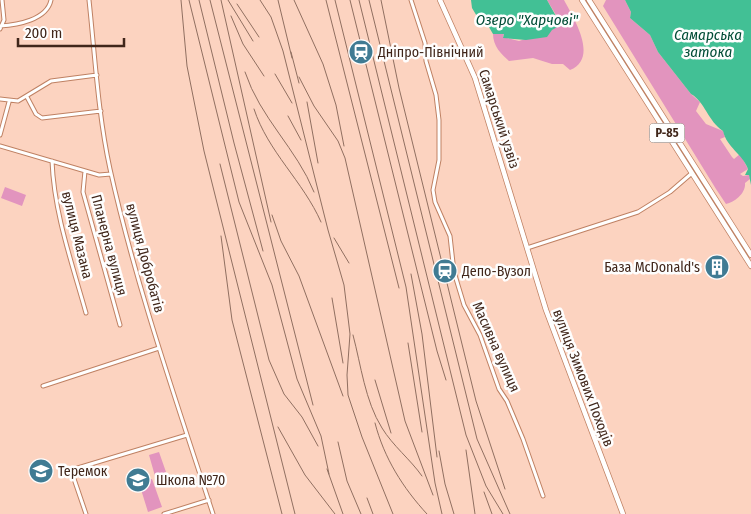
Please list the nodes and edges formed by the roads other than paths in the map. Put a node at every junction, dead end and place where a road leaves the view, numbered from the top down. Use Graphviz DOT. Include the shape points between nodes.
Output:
graph roads {
  1 [pos="2,0"];
  2 [pos="51,0"];
  3 [pos="88,0"];
  4 [pos="411,0"];
  5 [pos="440,0"];
  6 [pos="582,0"];
  7 [pos="589,0"];
  8 [pos="0,27"];
  9 [pos="97,75"];
  10 [pos="27,97"];
  11 [pos="0,99"];
  12 [pos="9,102"];
  13 [pos="101,111"];
  14 [pos="0,135"];
  15 [pos="0,146"];
  16 [pos="52,161"];
  17 [pos="85,170"];
  18 [pos="692,173"];
  19 [pos="111,174"];
  20 [pos="527,249"];
  21 [pos="751,255"];
  22 [pos="751,266"];
  23 [pos="86,313"];
  24 [pos="120,325"];
  25 [pos="159,348"];
  26 [pos="43,386"];
  27 [pos="187,435"];
  28 [pos="543,496"];
  29 [pos="209,500"];
  30 [pos="86,514"];
  31 [pos="164,514"];
  32 [pos="213,514"];
  33 [pos="623,514"];
  1 -- 8 [label="street" via="4,20"];
  2 -- 8 [label="street" via="39,16"];
  3 -- 9 [label="street, вулиця Добробатів"];
  4 -- 28 [label="street, Масивна вулиця" via="425,43 439,120 435,202 450,236 454,272 464,305 520,431"];
  5 -- 20 [label="main road, Самарський узвіз" via="483,101"];
  6 -- 18 [label="main road, Р-85"];
  7 -- 21 [label="main road, Р-85"];
  9 -- 10 [label="street" via="51,81"];
  9 -- 13 [label="street, вулиця Добробатів"];
  10 -- 12 [label="street"];
  10 -- 13 [label="street" via="36,114 42,118"];
  11 -- 12 [label="street"];
  12 -- 14 [label="street"];
  13 -- 19 [label="street, вулиця Добробатів"];
  15 -- 16 [label="street"];
  16 -- 17 [label="street"];
  16 -- 23 [label="street, вулиця Мазана" via="57,206"];
  17 -- 19 [label="street" via="99,175"];
  17 -- 24 [label="street, Планерна вулиця" via="83,192"];
  18 -- 20 [label="street" via="670,192 638,212"];
  18 -- 22 [label="main road, Р-85"];
  19 -- 25 [label="street, вулиця Добробатів"];
  20 -- 33 [label="main road, вулиця Зимових Походів" via="552,327"];
  25 -- 26 [label="street"];
  25 -- 27 [label="street, вулиця Добробатів"];
  27 -- 29 [label="street, вулиця Добробатів"];
  27 -- 30 [label="street" via="71,470"];
  29 -- 31 [label="street"];
  29 -- 32 [label="street, вулиця Добробатів"];
}
